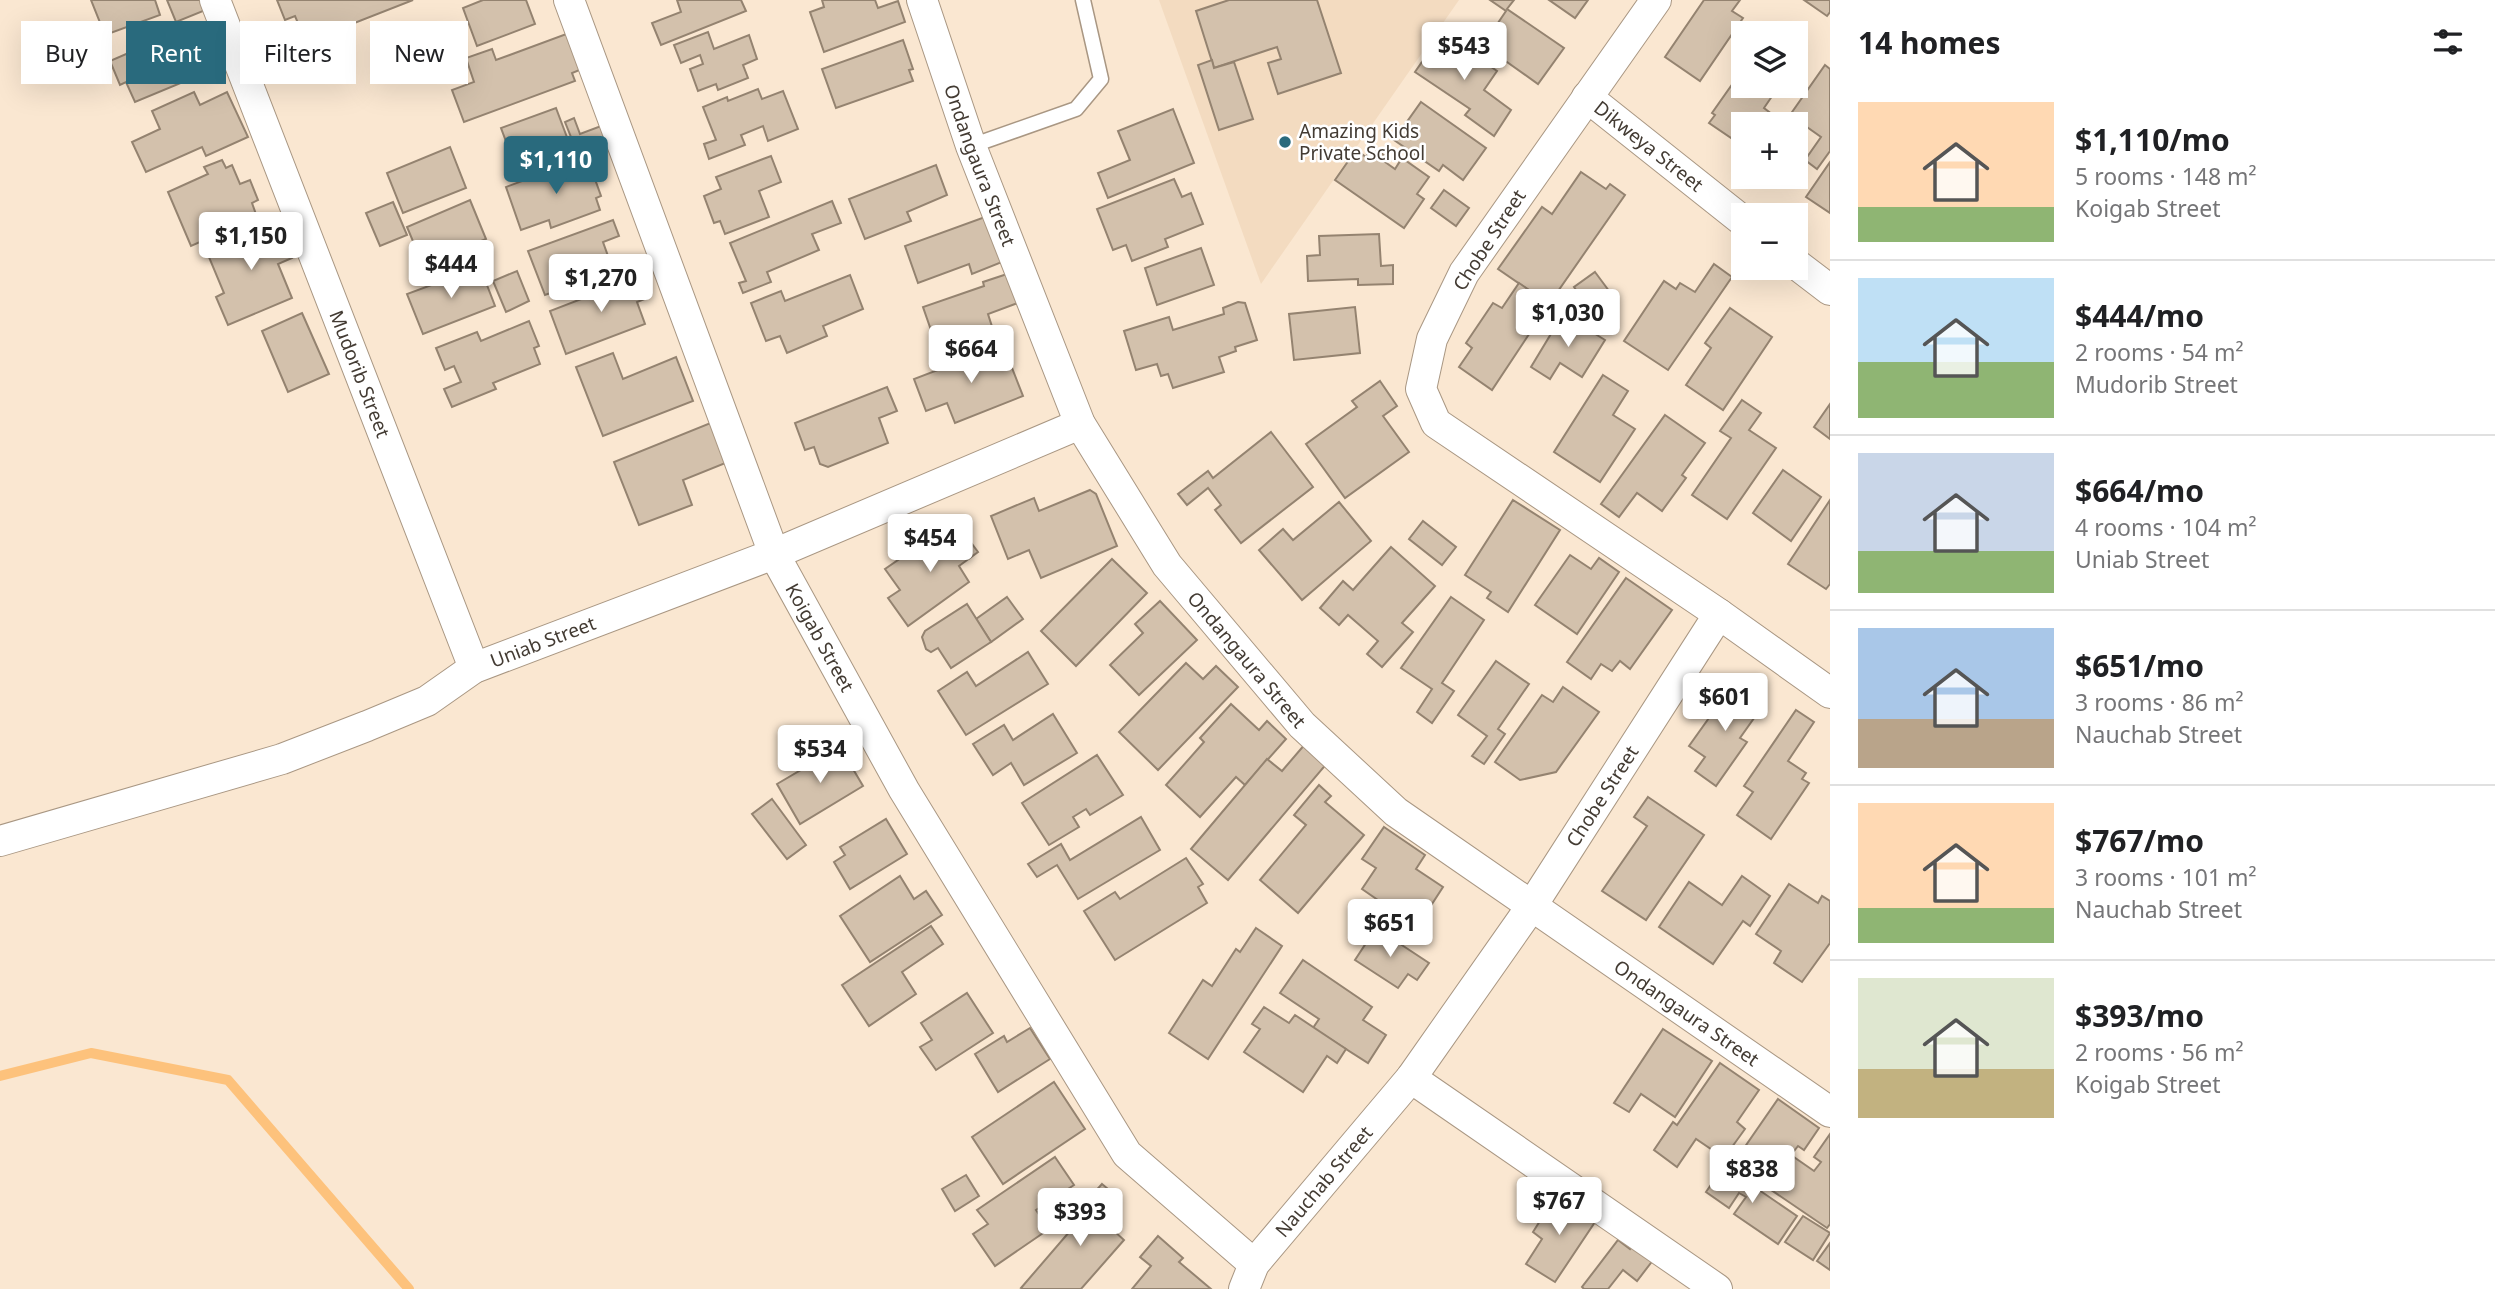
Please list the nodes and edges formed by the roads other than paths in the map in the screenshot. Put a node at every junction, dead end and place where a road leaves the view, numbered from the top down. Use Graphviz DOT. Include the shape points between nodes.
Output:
graph roads {
  1 [pos="215,0"];
  2 [pos="569,0"];
  3 [pos="922,0"];
  4 [pos="1083,0"];
  5 [pos="1656,0"];
  6 [pos="1587,97"];
  7 [pos="971,146"];
  8 [pos="1731,211"];
  9 [pos="1808,273"];
  10 [pos="1830,290"];
  11 [pos="1080,424"];
  12 [pos="774,554"];
  13 [pos="1719,614"];
  14 [pos="474,668"];
  15 [pos="1830,693"];
  16 [pos="0,841"];
  17 [pos="1531,907"];
  18 [pos="1411,1078"];
  19 [pos="1830,1112"];
  20 [pos="1249,1277"];
  21 [pos="1717,1289"];
  1 -- 14 [label="street, Mudorib Street"];
  2 -- 12 [label="street, Koigab Street"];
  3 -- 7 [label="street, Ondangaura Street"];
  4 -- 7 [label="lane" via="1101,79 1076,109"];
  5 -- 6 [label="street, Chobe Street"];
  6 -- 8 [label="street, Dikweya Street"];
  6 -- 13 [label="street, Chobe Street" via="1464,273 1432,339 1421,389 1436,423"];
  7 -- 11 [label="street, Ondangaura Street"];
  9 -- 10 [label="street"];
  11 -- 12 [label="street, Uniab Street"];
  11 -- 17 [label="street, Ondangaura Street" via="1167,565 1302,725 1396,812"];
  12 -- 14 [label="street, Uniab Street"];
  12 -- 20 [label="street, Koigab Street" via="904,790 1127,1154"];
  13 -- 15 [label="street, Chobe Street"];
  13 -- 17 [label="street, Chobe Street"];
  14 -- 16 [label="street, Uniab Street" via="427,701 282,759"];
  17 -- 18 [label="street, Nauchab Street"];
  17 -- 19 [label="street, Ondangaura Street"];
  18 -- 20 [label="street, Nauchab Street"];
  18 -- 21 [label="street"];
}
